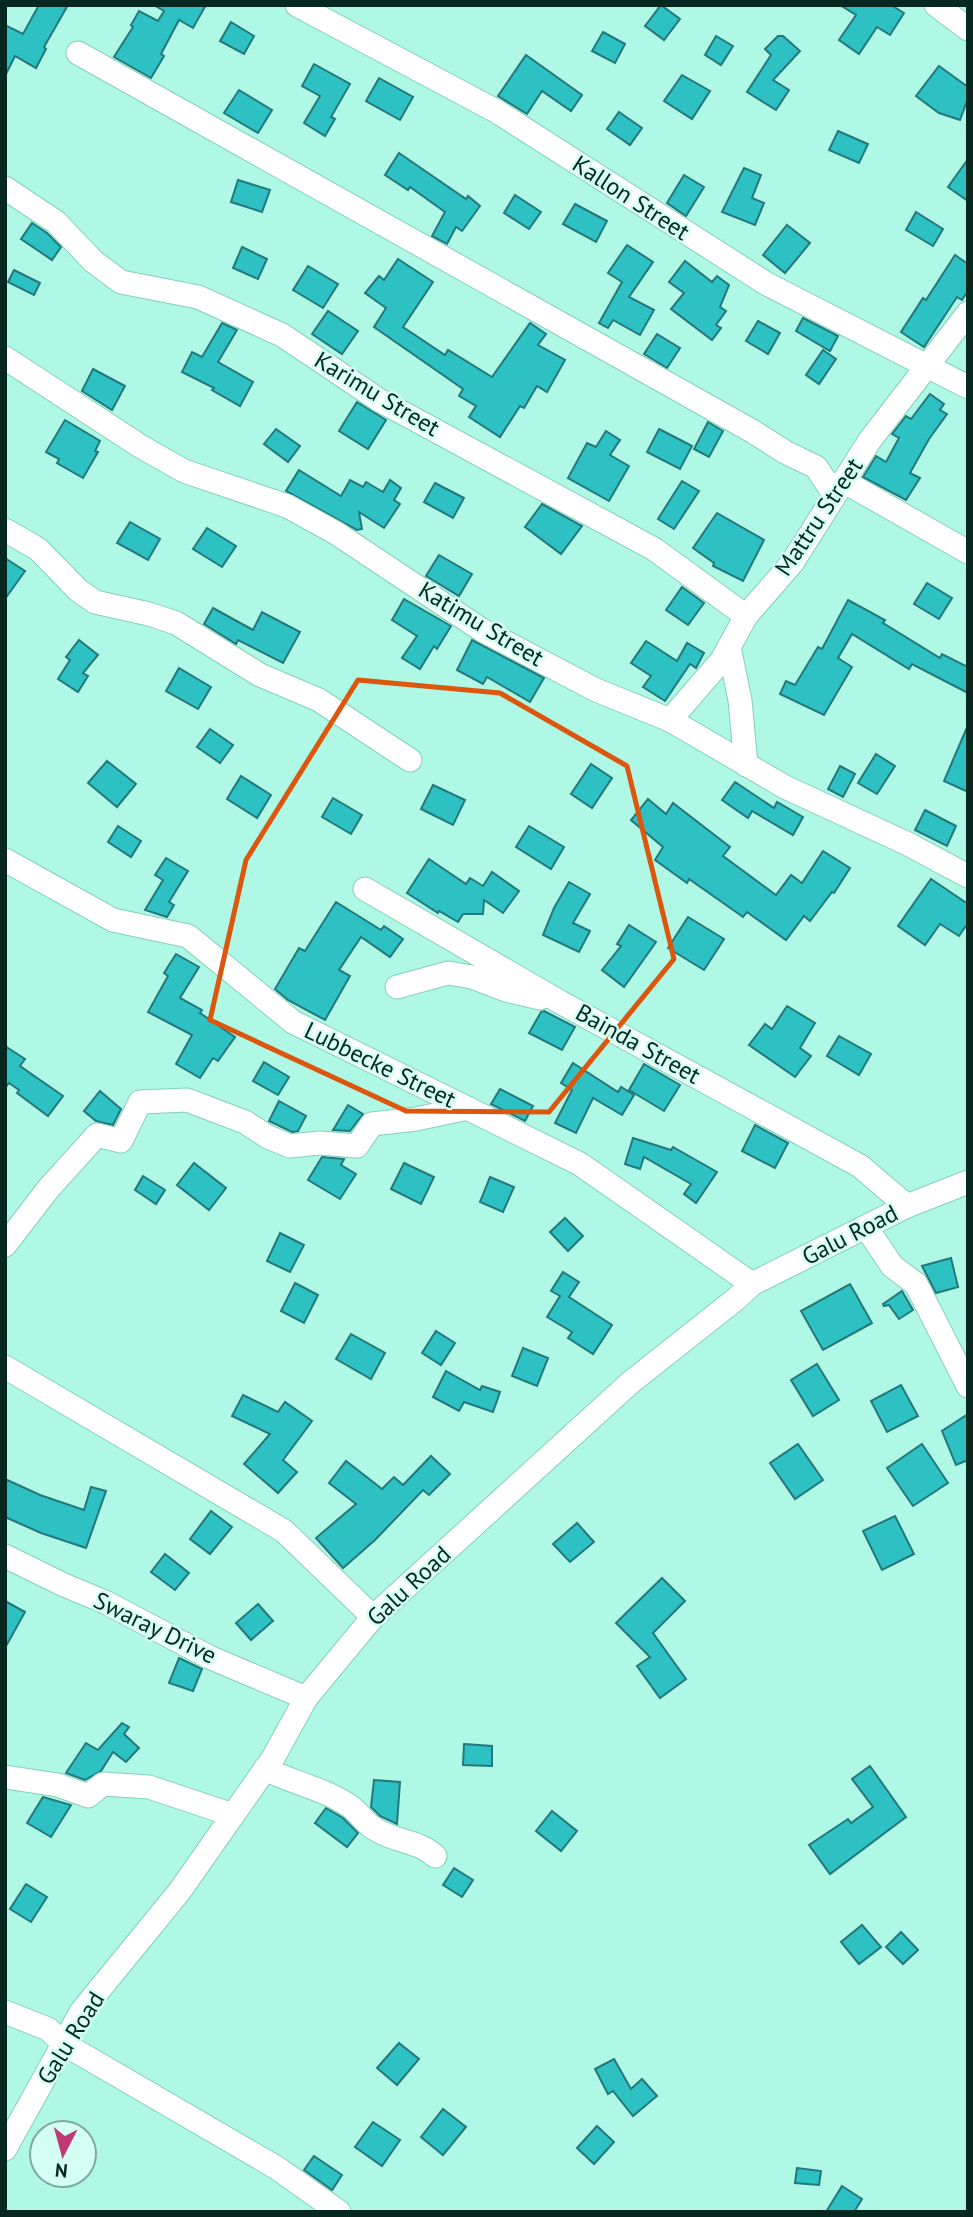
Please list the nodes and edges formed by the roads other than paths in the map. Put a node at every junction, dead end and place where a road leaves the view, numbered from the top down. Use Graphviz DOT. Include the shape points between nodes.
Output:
graph roads {
  1 [pos="297,5"];
  2 [pos="936,5"];
  3 [pos="968,29"];
  4 [pos="78,53"];
  5 [pos="5,188"];
  6 [pos="968,313"];
  7 [pos="5,358"];
  8 [pos="929,365"];
  9 [pos="968,387"];
  10 [pos="838,488"];
  11 [pos="9,533"];
  12 [pos="968,552"];
  13 [pos="746,616"];
  14 [pos="729,647"];
  15 [pos="670,720"];
  16 [pos="410,760"];
  17 [pos="746,765"];
  18 [pos="5,860"];
  19 [pos="968,876"];
  20 [pos="365,890"];
  21 [pos="397,987"];
  22 [pos="560,1002"];
  23 [pos="468,1108"];
  24 [pos="968,1182"];
  25 [pos="907,1206"];
  26 [pos="866,1227"];
  27 [pos="5,1245"];
  28 [pos="752,1284"];
  29 [pos="5,1367"];
  30 [pos="968,1386"];
  31 [pos="5,1556"];
  32 [pos="373,1617"];
  33 [pos="306,1698"];
  34 [pos="265,1769"];
  35 [pos="5,1777"];
  36 [pos="233,1815"];
  37 [pos="435,1856"];
  38 [pos="5,2012"];
  39 [pos="64,2044"];
  40 [pos="5,2149"];
  41 [pos="339,2212"];
  1 -- 8 [label="street, Kallon Street" via="496,111 767,284"];
  2 -- 3 [label="street"];
  4 -- 10 [label="street" via="816,467"];
  5 -- 13 [label="street, Karimu Street" via="56,222 93,261 121,282 198,297 282,335 379,400 654,549"];
  6 -- 8 [label="street, Mattru Street"];
  7 -- 15 [label="street, Katimu Street" via="184,471 287,506 337,533 482,630 596,690"];
  8 -- 9 [label="street, Kallon Street"];
  8 -- 10 [label="street, Mattru Street"];
  10 -- 12 [label="street"];
  10 -- 13 [label="street, Mattru Street" via="792,563"];
  11 -- 16 [label="street" via="38,550 95,603 176,623 260,675 319,700"];
  13 -- 14 [label="street, Mattru Street"];
  14 -- 15 [label="street, Mattru Street"];
  14 -- 17 [label="street"];
  15 -- 17 [label="street, Katimu Street"];
  17 -- 19 [label="street, Katimu Street"];
  18 -- 23 [label="street, Lubbecke Street" via="113,920 188,936 293,1022"];
  20 -- 22 [label="street, Bainda Street"];
  21 -- 22 [label="street" via="448,973"];
  22 -- 25 [label="street, Bainda Street" via="860,1166"];
  23 -- 27 [label="street" via="372,1124 356,1146 290,1146 245,1122 187,1100 140,1101 121,1141 97,1135"];
  23 -- 28 [label="street, Lubbecke Street" via="580,1164"];
  24 -- 25 [label="street, Galu Road"];
  25 -- 26 [label="street, Galu Road"];
  26 -- 28 [label="street, Galu Road"];
  26 -- 30 [label="street" via="892,1266 916,1284"];
  28 -- 32 [label="street, Galu Road" via="631,1382"];
  29 -- 32 [label="street" via="284,1531"];
  31 -- 33 [label="street, Swaray Drive" via="106,1602 209,1657"];
  32 -- 33 [label="street, Galu Road"];
  33 -- 34 [label="street, Galu Road"];
  34 -- 36 [label="street, Galu Road"];
  34 -- 37 [label="street" via="328,1794 376,1830 425,1846"];
  35 -- 36 [label="street" via="58,1786 88,1797 103,1784 149,1787"];
  36 -- 39 [label="street, Galu Road" via="179,1892 81,2012"];
  38 -- 39 [label="street" via="48,2029"];
  39 -- 40 [label="street, Galu Road"];
  39 -- 41 [label="street" via="276,2168"];
}
